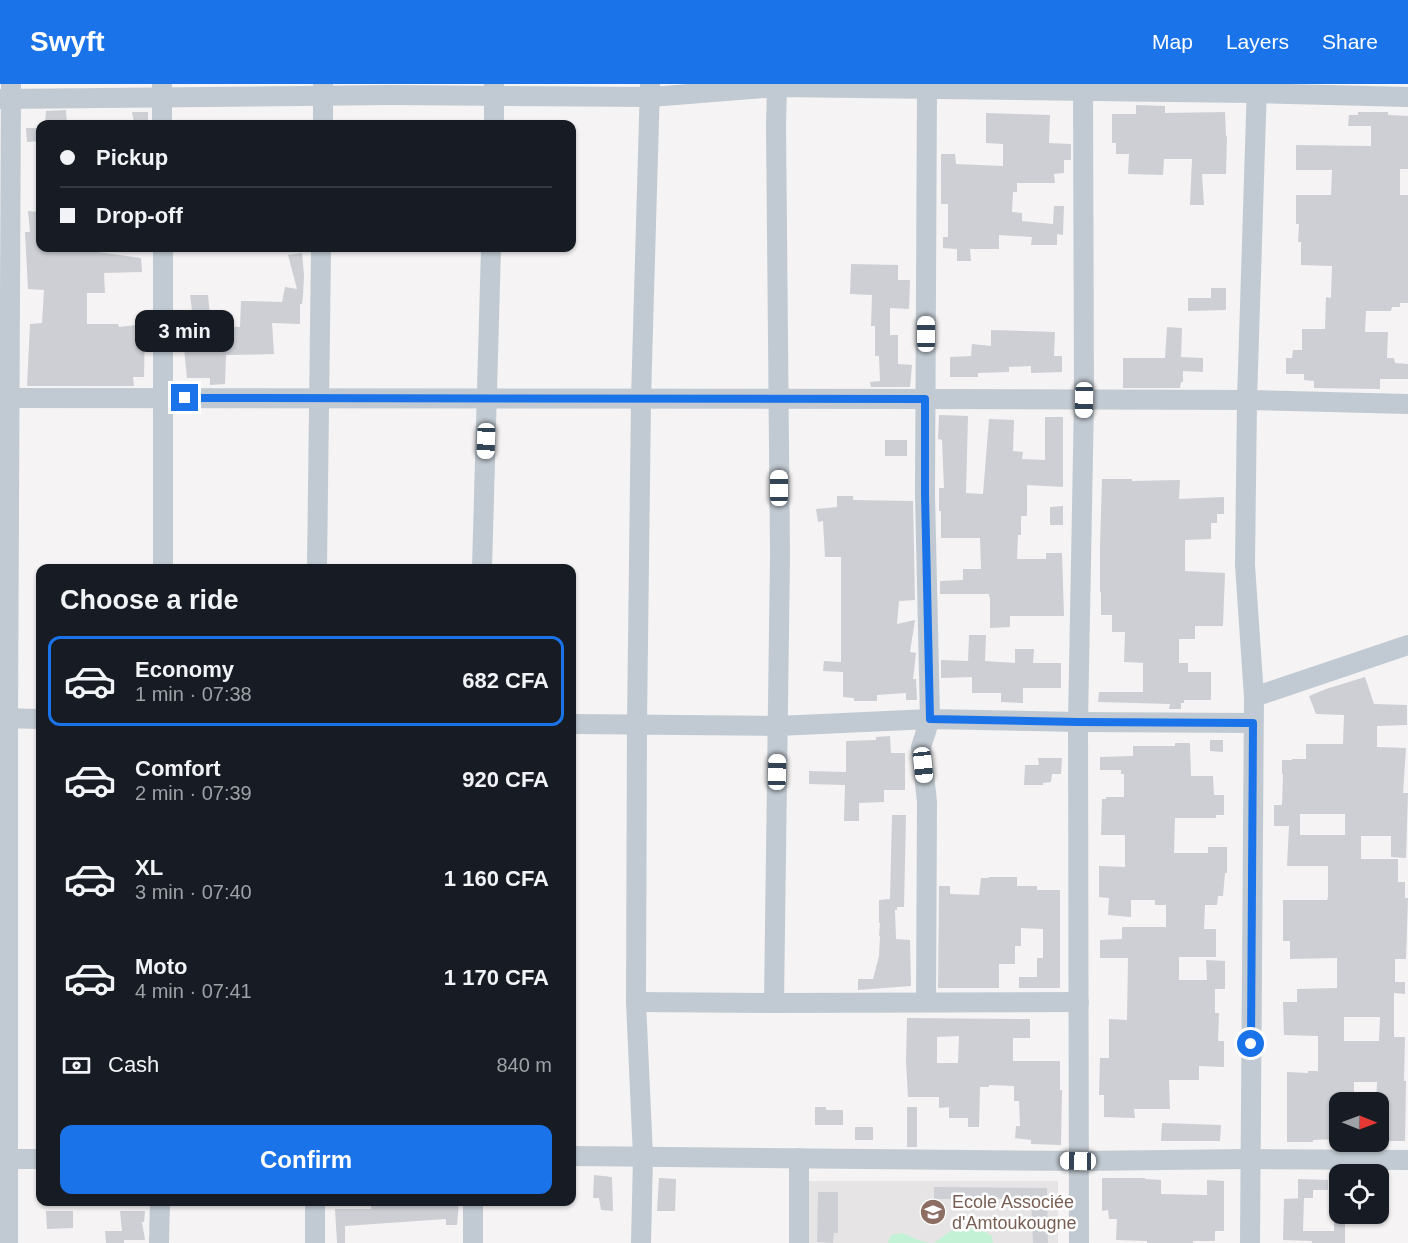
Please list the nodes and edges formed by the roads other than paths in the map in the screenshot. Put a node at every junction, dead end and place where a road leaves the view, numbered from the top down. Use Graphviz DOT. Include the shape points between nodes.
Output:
graph roads {
  1 [pos="777,86"];
  2 [pos="927,87"];
  3 [pos="1083,88"];
  4 [pos="1257,88"];
  5 [pos="494,89"];
  6 [pos="323,90"];
  7 [pos="651,90"];
  8 [pos="162,91"];
  9 [pos="7,94"];
  10 [pos="1408,97"];
  11 [pos="162,120"];
  12 [pos="323,120"];
  13 [pos="494,120"];
  14 [pos="163,252"];
  15 [pos="321,252"];
  16 [pos="491,252"];
  17 [pos="5,398"];
  18 [pos="163,398"];
  19 [pos="319,399"];
  20 [pos="487,399"];
  21 [pos="641,399"];
  22 [pos="778,399"];
  23 [pos="925,399"];
  24 [pos="1084,400"];
  25 [pos="1247,400"];
  26 [pos="1408,404"];
  27 [pos="163,564"];
  28 [pos="316,564"];
  29 [pos="482,564"];
  30 [pos="1408,645"];
  31 [pos="1254,697"];
  32 [pos="4,718"];
  33 [pos="36,719"];
  34 [pos="930,719"];
  35 [pos="1078,722"];
  36 [pos="1253,723"];
  37 [pos="576,724"];
  38 [pos="636,724"];
  39 [pos="778,726"];
  40 [pos="636,1002"];
  41 [pos="926,1002"];
  42 [pos="1079,1002"];
  43 [pos="774,1003"];
  44 [pos="576,1156"];
  45 [pos="643,1157"];
  46 [pos="799,1158"];
  47 [pos="4,1159"];
  48 [pos="36,1159"];
  49 [pos="1250,1159"];
  50 [pos="1408,1160"];
  51 [pos="1078,1161"];
  52 [pos="160,1206"];
  53 [pos="315,1206"];
  54 [pos="473,1206"];
  55 [pos="8,1243"];
  56 [pos="159,1243"];
  57 [pos="315,1243"];
  58 [pos="473,1243"];
  59 [pos="641,1243"];
  60 [pos="799,1243"];
  61 [pos="1079,1243"];
  62 [pos="1250,1243"];
  1 -- 2 [label="street"];
  1 -- 7 [label="street"];
  1 -- 22 [label="street"];
  2 -- 3 [label="street"];
  2 -- 23 [label="street"];
  3 -- 4 [label="street"];
  3 -- 24 [label="street"];
  4 -- 10 [label="street"];
  4 -- 25 [label="street"];
  5 -- 6 [label="street"];
  5 -- 7 [label="street"];
  5 -- 13 [label="street"];
  6 -- 8 [label="street"];
  6 -- 12 [label="street"];
  7 -- 21 [label="street"];
  8 -- 9 [label="street"];
  8 -- 11 [label="street"];
  9 -- 17 [label="street"];
  14 -- 18 [label="street"];
  15 -- 19 [label="street"];
  16 -- 20 [label="street"];
  17 -- 18 [label="street"];
  17 -- 32 [label="street"];
  18 -- 19 [label="street"];
  18 -- 27 [label="street"];
  19 -- 20 [label="street"];
  19 -- 28 [label="street"];
  20 -- 21 [label="street"];
  20 -- 29 [label="street"];
  21 -- 22 [label="street"];
  21 -- 38 [label="street"];
  22 -- 23 [label="street"];
  22 -- 39 [label="street"];
  23 -- 24 [label="street"];
  23 -- 34 [label="street"];
  24 -- 25 [label="street"];
  24 -- 35 [label="street"];
  25 -- 26 [label="street"];
  25 -- 31 [label="street" via="1245,565"];
  30 -- 31 [label="street"];
  31 -- 36 [label="street"];
  32 -- 33 [label="street"];
  32 -- 47 [label="street"];
  34 -- 35 [label="street"];
  34 -- 39 [label="street"];
  34 -- 41 [label="street" via="921,747 927,802"];
  35 -- 36 [label="street"];
  35 -- 42 [label="street"];
  36 -- 49 [label="street"];
  37 -- 38 [label="street"];
  38 -- 39 [label="street"];
  38 -- 40 [label="street"];
  39 -- 43 [label="street"];
  40 -- 43 [label="street"];
  40 -- 45 [label="street"];
  41 -- 42 [label="street"];
  41 -- 43 [label="street"];
  42 -- 51 [label="street"];
  44 -- 45 [label="street"];
  45 -- 46 [label="street"];
  45 -- 59 [label="street"];
  46 -- 51 [label="street"];
  46 -- 60 [label="street"];
  47 -- 48 [label="street"];
  47 -- 55 [label="street"];
  49 -- 50 [label="street"];
  49 -- 51 [label="street"];
  49 -- 62 [label="street"];
  51 -- 61 [label="street"];
  52 -- 56 [label="street"];
  53 -- 57 [label="street"];
  54 -- 58 [label="street"];
}
